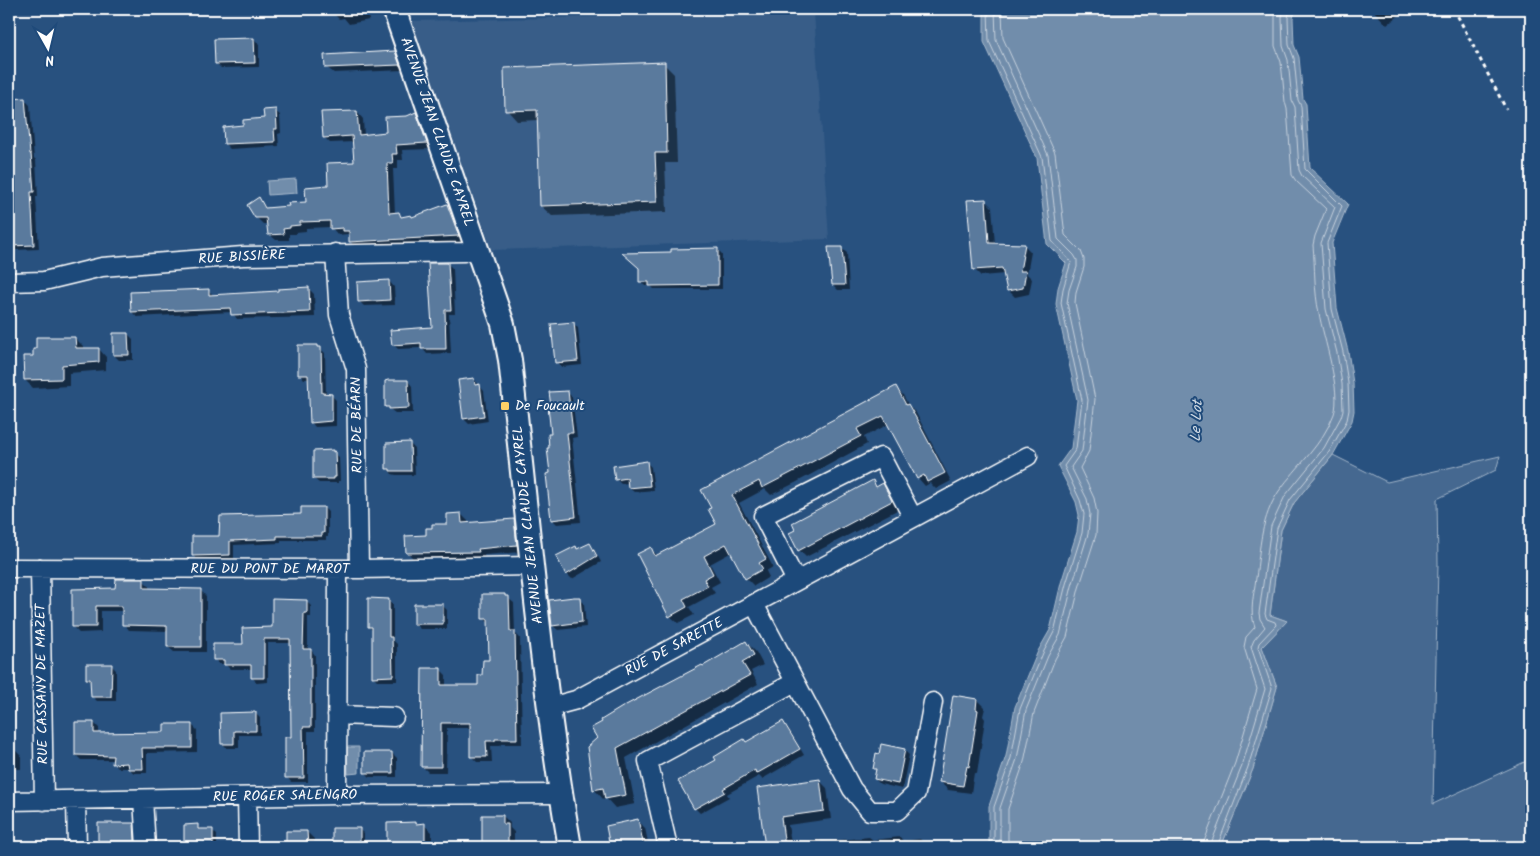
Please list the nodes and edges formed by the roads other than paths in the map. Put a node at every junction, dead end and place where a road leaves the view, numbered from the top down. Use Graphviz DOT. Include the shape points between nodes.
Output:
graph roads {
  1 [pos="394,9"];
  2 [pos="477,248"];
  3 [pos="335,253"];
  4 [pos="9,282"];
  5 [pos="1028,456"];
  6 [pos="912,518"];
  7 [pos="532,566"];
  8 [pos="9,568"];
  9 [pos="40,568"];
  10 [pos="338,569"];
  11 [pos="359,569"];
  12 [pos="796,581"];
  13 [pos="754,604"];
  14 [pos="795,682"];
  15 [pos="933,702"];
  16 [pos="550,707"];
  17 [pos="337,715"];
  18 [pos="394,717"];
  19 [pos="561,794"];
  20 [pos="337,795"];
  21 [pos="246,797"];
  22 [pos="143,799"];
  23 [pos="76,800"];
  24 [pos="9,801"];
  25 [pos="44,801"];
  26 [pos="77,847"];
  27 [pos="146,847"];
  28 [pos="248,847"];
  29 [pos="570,847"];
  30 [pos="668,847"];
  1 -- 2 [label="main road, AVENUE JEAN CLAUDE CAYREL"];
  2 -- 3 [label="street, RUE BISSIÈRE" via="464,252"];
  2 -- 7 [label="main road, AVENUE JEAN CLAUDE CAYREL" via="503,324 510,360"];
  3 -- 4 [label="street, RUE BISSIÈRE" via="243,256 102,267 44,281"];
  3 -- 11 [label="street, RUE DE BÉARN" via="339,315 356,369"];
  5 -- 6 [label="street, RUE DE SARETTE"];
  6 -- 12 [label="street, RUE DE SARETTE"];
  6 -- 12 [label="street" via="881,457 763,516"];
  7 -- 11 [label="street, RUE DU PONT DE MAROT"];
  7 -- 16 [label="main road, AVENUE JEAN CLAUDE CAYREL"];
  8 -- 9 [label="street, RUE DU PONT DE MAROT"];
  9 -- 10 [label="street, RUE DU PONT DE MAROT"];
  9 -- 25 [label="street, RUE CASSANY DE MAZET"];
  10 -- 11 [label="street, RUE DU PONT DE MAROT"];
  10 -- 17 [label="street"];
  12 -- 13 [label="street, RUE DE SARETTE"];
  13 -- 14 [label="street"];
  13 -- 16 [label="street, RUE DE SARETTE" via="576,700"];
  14 -- 15 [label="street" via="852,789 870,811 897,811 916,793"];
  14 -- 30 [label="street" via="648,761"];
  16 -- 19 [label="main road, AVENUE JEAN CLAUDE CAYREL"];
  17 -- 18 [label="street"];
  17 -- 20 [label="street"];
  19 -- 20 [label="street, RUE ROGER SALENGRO"];
  19 -- 29 [label="main road, AVENUE JEAN CLAUDE CAYREL"];
  20 -- 21 [label="street, RUE ROGER SALENGRO"];
  21 -- 22 [label="street, RUE ROGER SALENGRO"];
  21 -- 28 [label="street"];
  22 -- 23 [label="street, RUE ROGER SALENGRO"];
  22 -- 27 [label="street"];
  23 -- 25 [label="street, RUE ROGER SALENGRO"];
  23 -- 26 [label="street"];
  24 -- 25 [label="street, RUE ROGER SALENGRO"];
}
